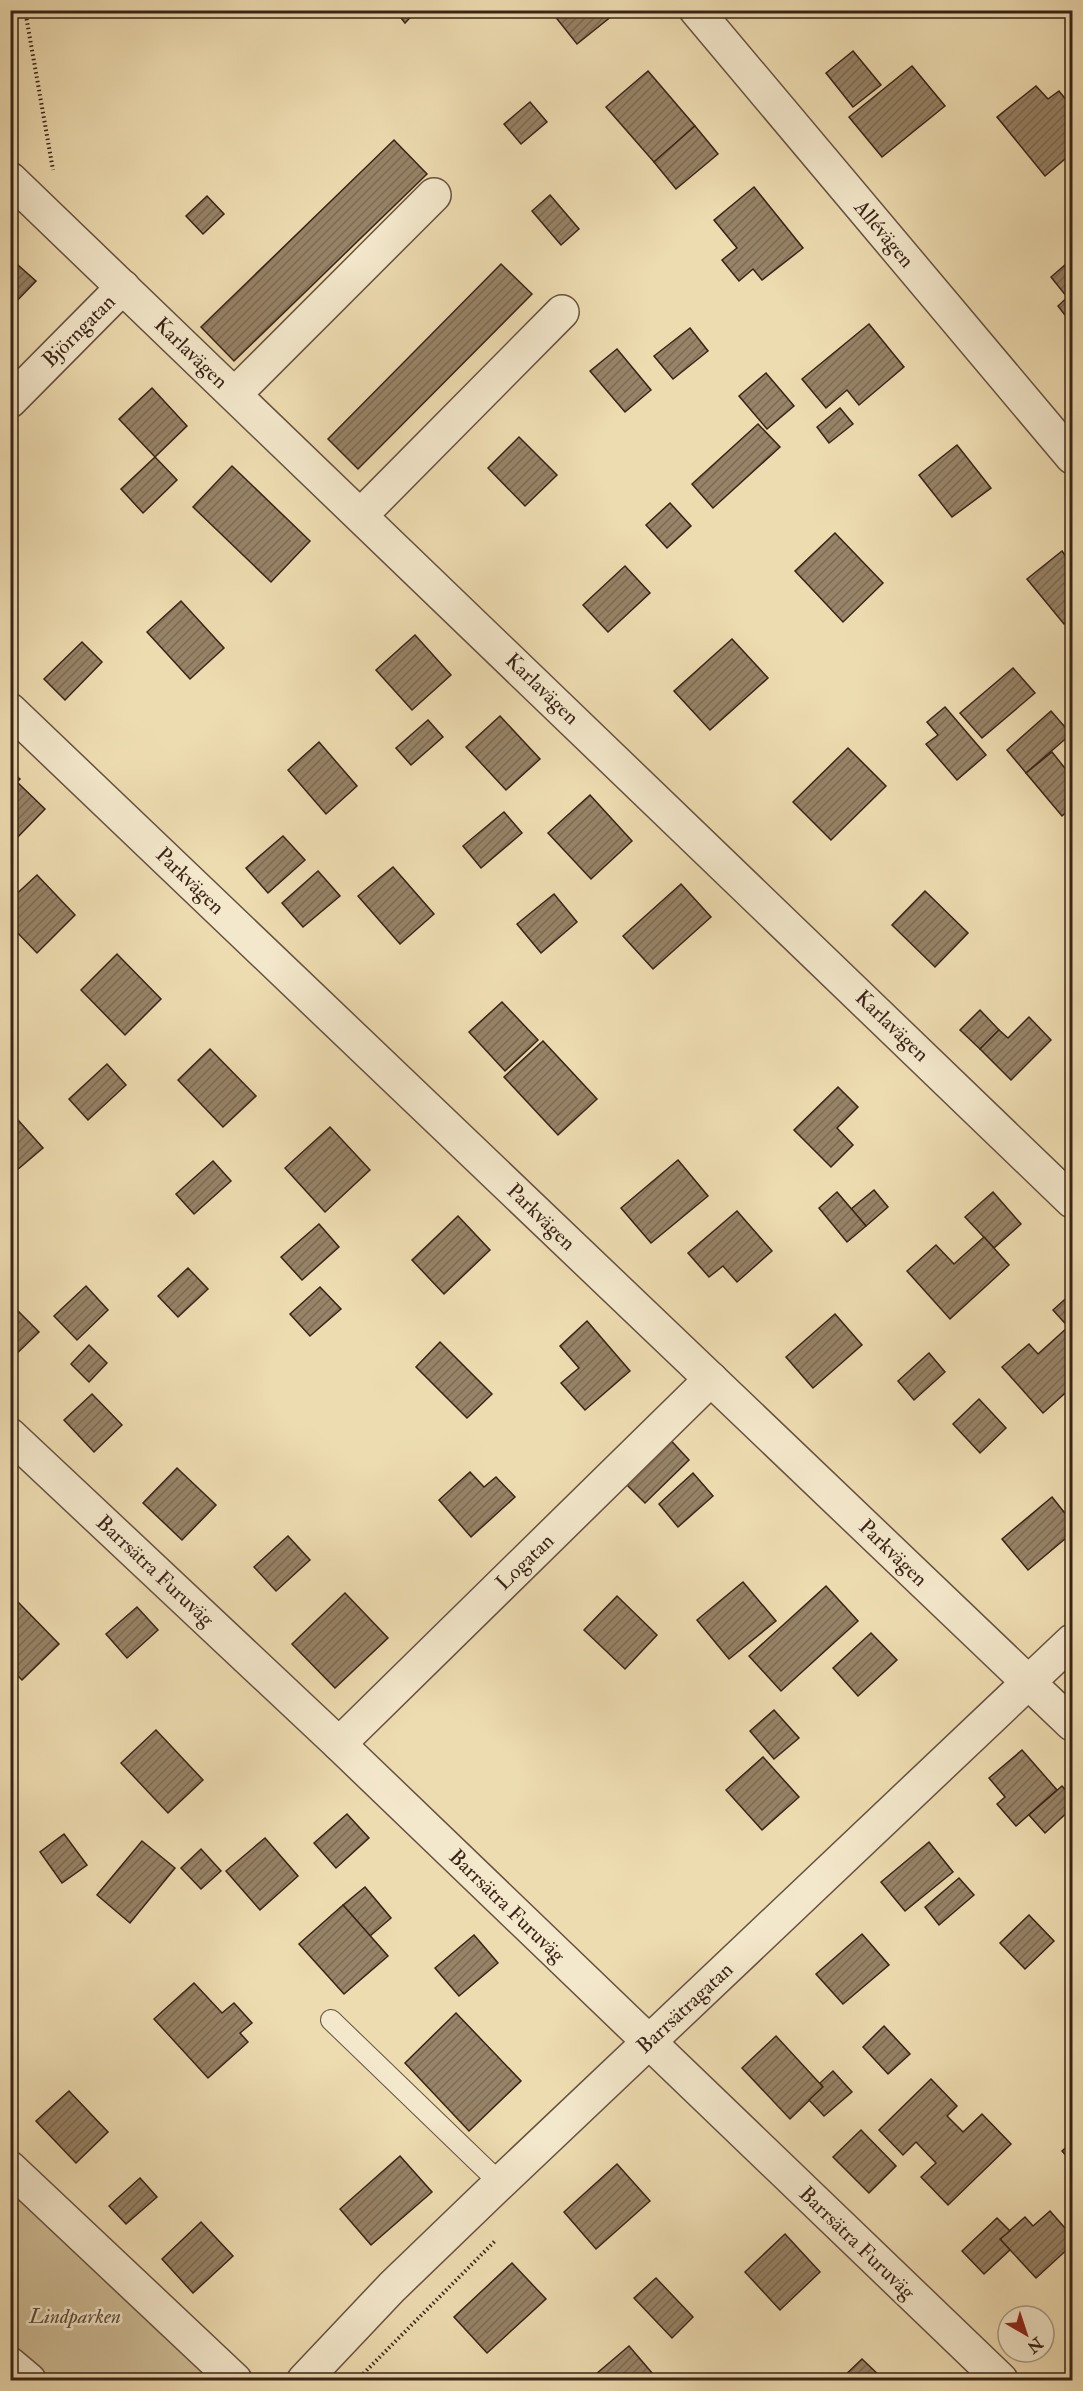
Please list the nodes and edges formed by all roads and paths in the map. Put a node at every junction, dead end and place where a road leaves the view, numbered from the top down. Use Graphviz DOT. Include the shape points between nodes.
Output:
graph roads {
  1 [pos="25,10"];
  2 [pos="696,10"];
  3 [pos="10,179"];
  4 [pos="55,181"];
  5 [pos="434,195"];
  6 [pos="123,287"];
  7 [pos="562,312"];
  8 [pos="235,394"];
  9 [pos="10,401"];
  10 [pos="1072,457"];
  11 [pos="361,515"];
  12 [pos="10,710"];
  13 [pos="1072,1201"];
  14 [pos="711,1379"];
  15 [pos="10,1435"];
  16 [pos="1072,1641"];
  17 [pos="1029,1682"];
  18 [pos="1072,1724"];
  19 [pos="339,1744"];
  20 [pos="331,2020"];
  21 [pos="648,2042"];
  22 [pos="10,2168"];
  23 [pos="500,2183"];
  24 [pos="10,2364"];
  25 [pos="29,2380"];
  26 [pos="235,2380"];
  27 [pos="304,2380"];
  28 [pos="1001,2380"];
  1 -- 4 [label="path"];
  2 -- 10 [label="street, Allévägen"];
  3 -- 6 [label="street, Karlavägen"];
  5 -- 8 [label="street"];
  6 -- 8 [label="street, Karlavägen"];
  6 -- 9 [label="street, Björngatan"];
  7 -- 11 [label="street"];
  8 -- 11 [label="street, Karlavägen"];
  11 -- 13 [label="street, Karlavägen"];
  12 -- 14 [label="street, Parkvägen"];
  14 -- 17 [label="street, Parkvägen"];
  14 -- 19 [label="street, Logatan"];
  15 -- 19 [label="street, Barrsätra Furuväg"];
  16 -- 17 [label="street, Barrsätragatan"];
  17 -- 18 [label="street, Parkvägen"];
  17 -- 21 [label="street, Barrsätragatan"];
  19 -- 21 [label="street, Barrsätra Furuväg"];
  20 -- 23 [label="lane"];
  21 -- 23 [label="street, Barrsätragatan"];
  21 -- 28 [label="street, Barrsätra Furuväg"];
  22 -- 26 [label="street"];
  23 -- 27 [label="street, Barrsätragatan" via="392,2287"];
  24 -- 25 [label="street"];
}
